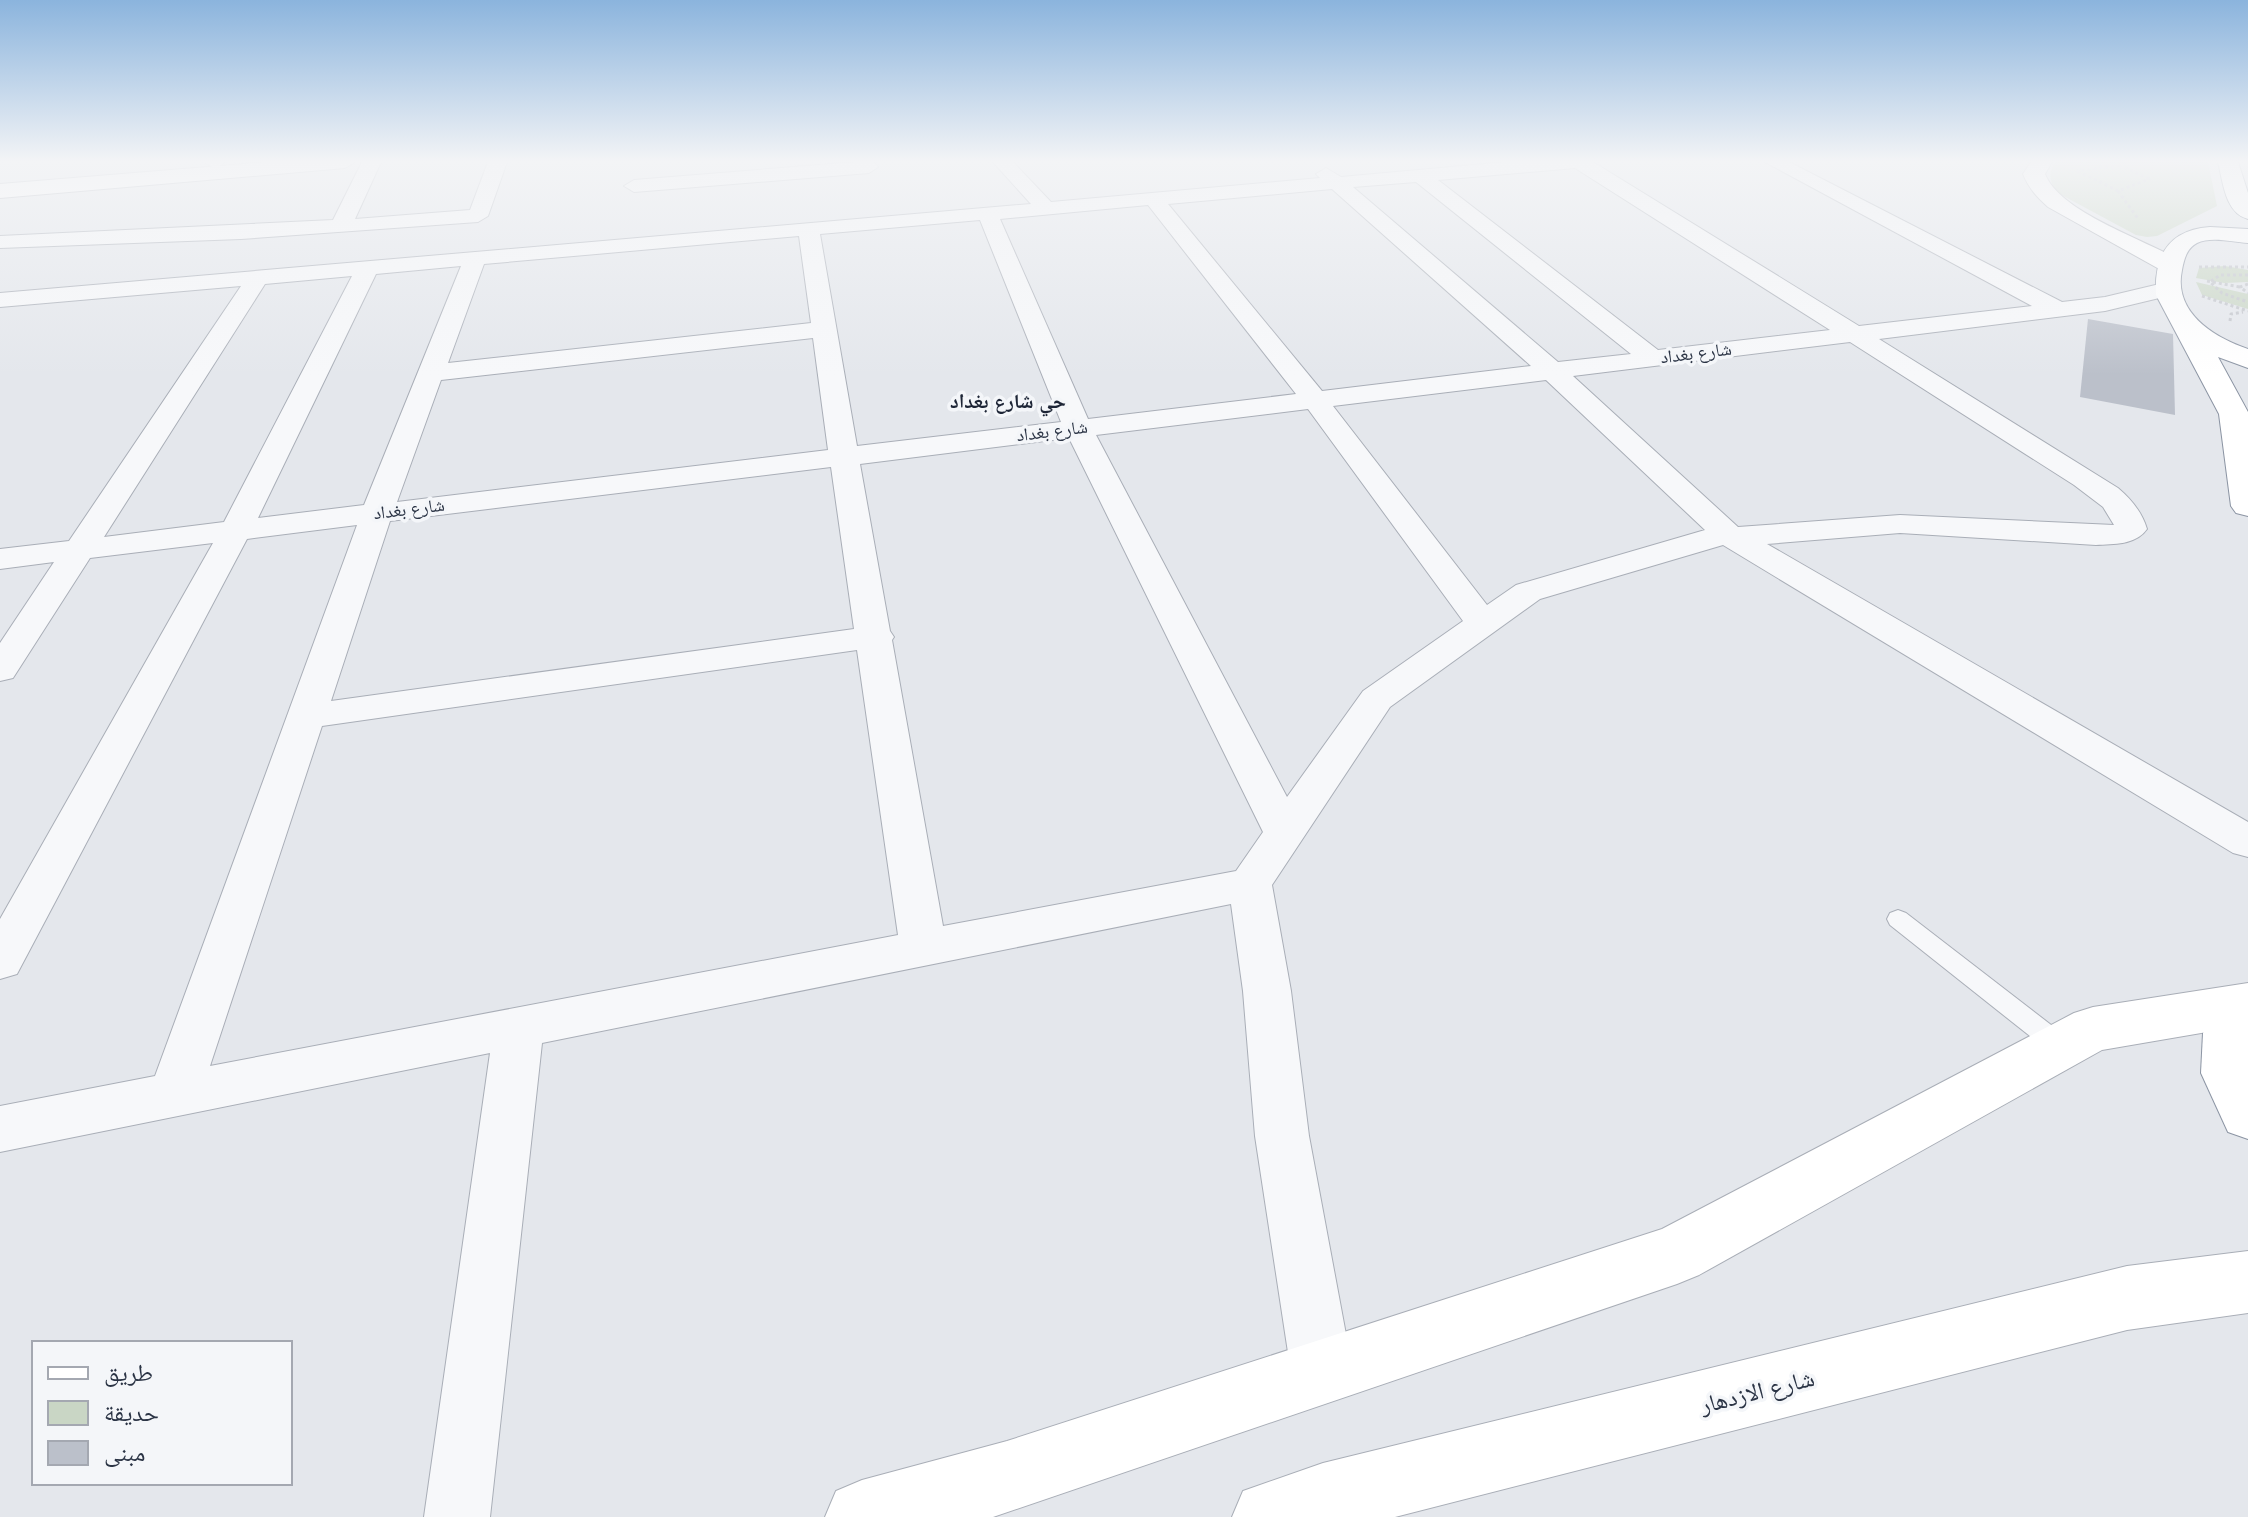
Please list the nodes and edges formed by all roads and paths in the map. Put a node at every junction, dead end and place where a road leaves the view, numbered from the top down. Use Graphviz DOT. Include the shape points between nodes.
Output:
graph roads {
  1 [pos="209,233"];
  2 [pos="725,233"];
  3 [pos="810,233"];
  4 [pos="995,233"];
  5 [pos="1180,233"];
  6 [pos="1394,233"];
  7 [pos="1493,233"];
  8 [pos="1692,233"];
  9 [pos="1910,233"];
  10 [pos="2115,233"];
  11 [pos="2248,236"];
  12 [pos="0,242"];
  13 [pos="475,258"];
  14 [pos="368,267"];
  15 [pos="2248,267"];
  16 [pos="2177,274"];
  17 [pos="2248,275"];
  18 [pos="258,277"];
  19 [pos="2210,282"];
  20 [pos="2248,284"];
  21 [pos="2240,287"];
  22 [pos="2194,292"];
  23 [pos="2248,293"];
  24 [pos="2248,302"];
  25 [pos="2105,304"];
  26 [pos="2057,309"];
  27 [pos="5,310"];
  28 [pos="2248,311"];
  29 [pos="2185,324"];
  30 [pos="2233,324"];
  31 [pos="824,329"];
  32 [pos="1856,334"];
  33 [pos="1652,358"];
  34 [pos="2248,359"];
  35 [pos="1552,371"];
  36 [pos="431,373"];
  37 [pos="1315,400"];
  38 [pos="1078,428"];
  39 [pos="842,457"];
  40 [pos="2248,506"];
  41 [pos="377,513"];
  42 [pos="236,530"];
  43 [pos="1730,535"];
  44 [pos="79,549"];
  45 [pos="0,559"];
  46 [pos="1483,624"];
  47 [pos="876,637"];
  48 [pos="0,670"];
  49 [pos="306,716"];
  50 [pos="1285,833"];
  51 [pos="2248,842"];
  52 [pos="1250,884"];
  53 [pos="1898,919"];
  54 [pos="923,948"];
  55 [pos="0,961"];
  56 [pos="2248,1005"];
  57 [pos="519,1027"];
  58 [pos="2059,1045"];
  59 [pos="174,1095"];
  60 [pos="2248,1114"];
  61 [pos="0,1129"];
  62 [pos="2248,1282"];
  63 [pos="1322,1372"];
  64 [pos="1290,1514"];
  65 [pos="457,1517"];
  66 [pos="862,1517"];
  1 -- 12 [label="street"];
  2 -- 13 [label="street" via="632,237"];
  3 -- 31 [label="street"];
  4 -- 38 [label="street"];
  5 -- 37 [label="street"];
  6 -- 35 [label="street"];
  7 -- 33 [label="street"];
  8 -- 32 [label="street"];
  9 -- 26 [label="street"];
  10 -- 16 [label="main road"];
  11 -- 16 [label="main road" via="2187,239 2176,250"];
  13 -- 14 [label="street"];
  13 -- 36 [label="street"];
  14 -- 18 [label="street"];
  14 -- 42 [label="street"];
  15 -- 16 [label="path"];
  16 -- 25 [label="street"];
  16 -- 29 [label="main road"];
  17 -- 19 [label="path" via="2220,275"];
  18 -- 27 [label="street" via="33,296"];
  18 -- 44 [label="street"];
  19 -- 21 [label="path"];
  19 -- 24 [label="path" via="2222,293"];
  20 -- 21 [label="path"];
  21 -- 23 [label="path"];
  22 -- 28 [label="path"];
  25 -- 26 [label="street, شارع بغداد"];
  25 -- 29 [label="street" via="2143,308"];
  26 -- 32 [label="street, شارع بغداد"];
  28 -- 30 [label="path" via="2228,316"];
  29 -- 34 [label="main road" via="2224,351"];
  29 -- 40 [label="main road" via="2234,414"];
  31 -- 36 [label="street"];
  31 -- 39 [label="street"];
  32 -- 33 [label="street, شارع بغداد"];
  32 -- 43 [label="street" via="2085,479 2118,504 2131,529 2096,535 1900,524"];
  33 -- 35 [label="street, شارع بغداد"];
  35 -- 37 [label="street, شارع بغداد"];
  35 -- 43 [label="street"];
  36 -- 41 [label="street"];
  37 -- 38 [label="street, شارع بغداد"];
  37 -- 46 [label="street"];
  38 -- 39 [label="street, شارع بغداد"];
  38 -- 50 [label="street"];
  39 -- 41 [label="street, شارع بغداد"];
  39 -- 47 [label="street"];
  41 -- 42 [label="street, شارع بغداد"];
  41 -- 49 [label="street"];
  42 -- 44 [label="street, شارع بغداد"];
  42 -- 55 [label="street"];
  43 -- 46 [label="street" via="1528,592"];
  43 -- 51 [label="street"];
  44 -- 45 [label="street, شارع بغداد"];
  44 -- 48 [label="street"];
  46 -- 50 [label="street" via="1376,699"];
  47 -- 49 [label="street"];
  47 -- 54 [label="street"];
  49 -- 59 [label="street"];
  50 -- 52 [label="street"];
  52 -- 54 [label="street"];
  52 -- 63 [label="street" via="1282,1136"];
  53 -- 58 [label="lane"];
  54 -- 57 [label="street"];
  56 -- 58 [label="main road" via="2093,1029"];
  56 -- 60 [label="main road" via="2230,1033 2229,1073"];
  57 -- 59 [label="street"];
  57 -- 65 [label="street"];
  58 -- 63 [label="main road" via="1677,1254"];
  59 -- 61 [label="street"];
  62 -- 64 [label="main road, شارع الازدهار" via="2127,1298"];
  63 -- 66 [label="main road" via="1007,1477"];
}
